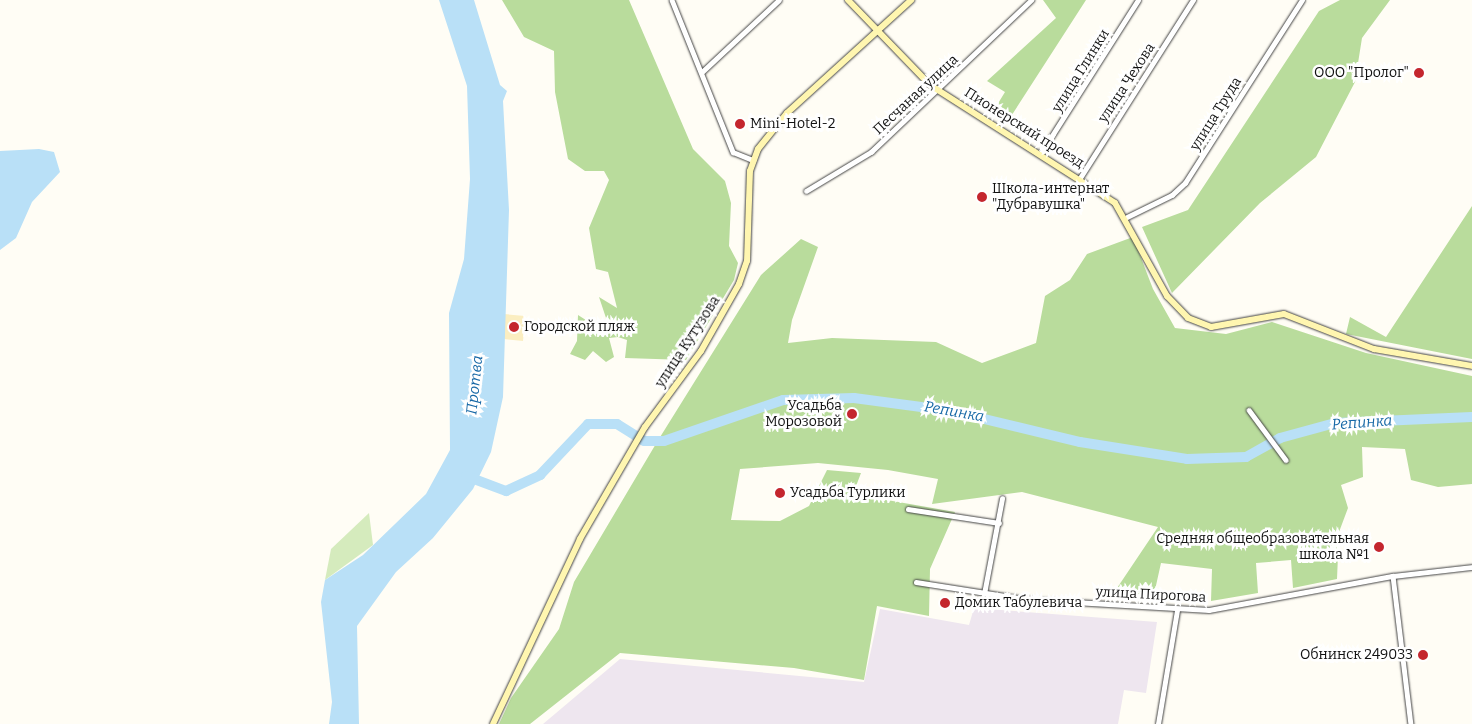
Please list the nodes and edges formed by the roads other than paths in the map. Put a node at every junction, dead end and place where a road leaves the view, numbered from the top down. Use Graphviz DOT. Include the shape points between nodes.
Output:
graph roads {
  1 [pos="672,0"];
  2 [pos="779,0"];
  3 [pos="848,0"];
  4 [pos="911,0"];
  5 [pos="1031,0"];
  6 [pos="1138,0"];
  7 [pos="1194,0"];
  8 [pos="1302,0"];
  9 [pos="877,32"];
  10 [pos="702,72"];
  11 [pos="939,90"];
  12 [pos="1041,153"];
  13 [pos="753,160"];
  14 [pos="1080,178"];
  15 [pos="806,191"];
  16 [pos="1127,217"];
  17 [pos="1472,366"];
  18 [pos="1249,410"];
  19 [pos="1286,460"];
  20 [pos="1002,499"];
  21 [pos="908,509"];
  22 [pos="999,523"];
  23 [pos="1472,567"];
  24 [pos="1393,576"];
  25 [pos="916,582"];
  26 [pos="984,594"];
  27 [pos="1177,610"];
  28 [pos="493,724"];
  29 [pos="1158,724"];
  30 [pos="1411,724"];
  1 -- 10 [label="street"];
  2 -- 10 [label="street"];
  3 -- 9 [label="main road, Пионерский проезд"];
  4 -- 9 [label="main road"];
  5 -- 11 [label="street, Песчаная улица"];
  6 -- 12 [label="street, улица Глинки"];
  7 -- 14 [label="street, улица Чехова"];
  8 -- 16 [label="street, улица Труда" via="1185,183 1172,195"];
  9 -- 11 [label="main road, Пионерский проезд"];
  9 -- 13 [label="main road" via="787,113"];
  10 -- 13 [label="street" via="733,152"];
  11 -- 12 [label="main road, Пионерский проезд"];
  11 -- 15 [label="street, Песчаная улица" via="871,152"];
  12 -- 14 [label="main road, Пионерский проезд"];
  13 -- 28 [label="main road, улица Кутузова" via="747,261 739,284 701,351 633,446 580,539"];
  14 -- 16 [label="main road, Пионерский проезд"];
  16 -- 17 [label="main road, Пионерский проезд" via="1167,296 1188,318 1211,327 1284,314 1374,349"];
  18 -- 19 [label="street"];
  20 -- 22 [label="street"];
  21 -- 22 [label="street"];
  22 -- 26 [label="street"];
  23 -- 24 [label="street, улица Пирогова"];
  24 -- 27 [label="street, улица Пирогова" via="1209,610"];
  24 -- 30 [label="street"];
  25 -- 26 [label="street, улица Пирогова"];
  26 -- 27 [label="street, улица Пирогова"];
  27 -- 29 [label="street"];
}
